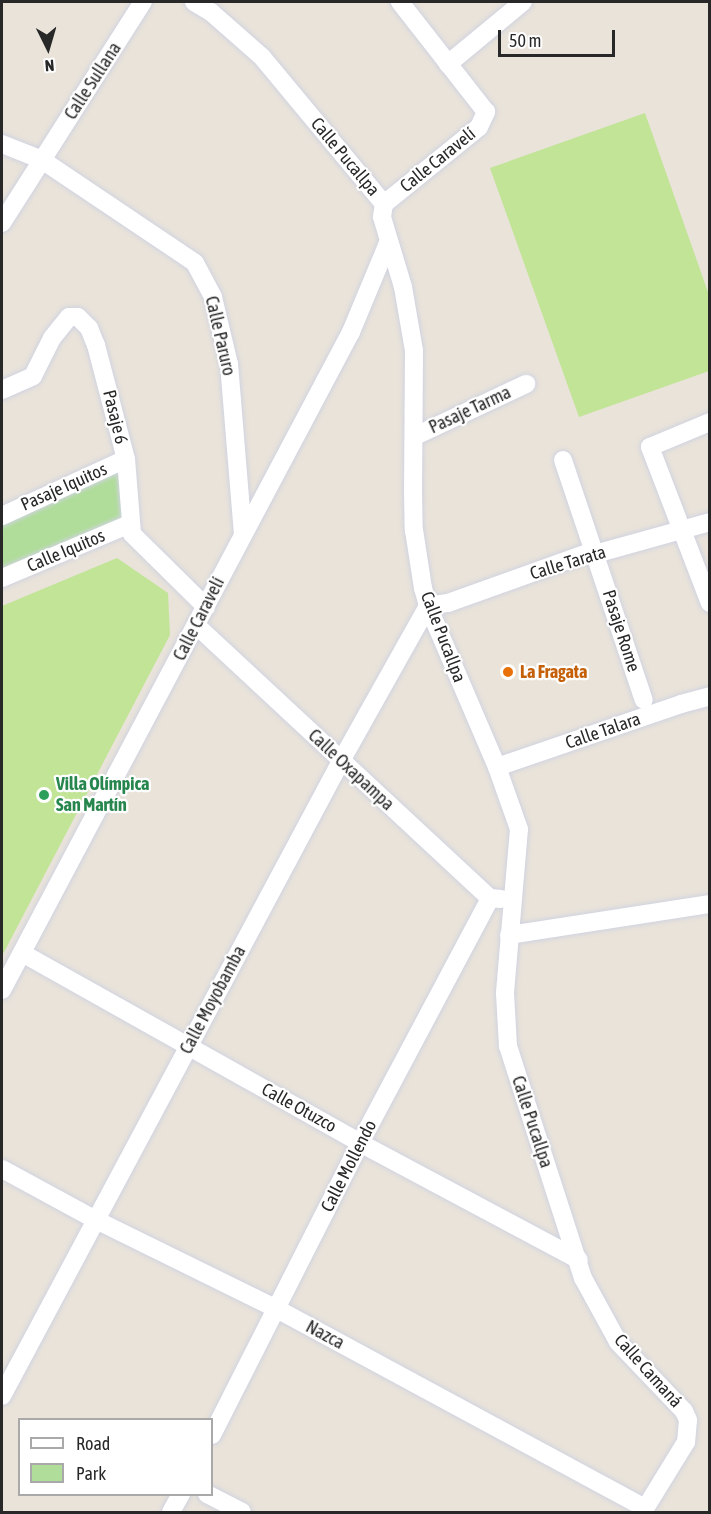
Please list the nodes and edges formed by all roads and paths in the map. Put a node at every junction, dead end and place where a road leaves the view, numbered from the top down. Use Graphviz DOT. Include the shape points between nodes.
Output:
graph roads {
  1 [pos="143,2"];
  2 [pos="194,2"];
  3 [pos="400,2"];
  4 [pos="523,2"];
  5 [pos="448,64"];
  6 [pos="2,144"];
  7 [pos="42,160"];
  8 [pos="384,204"];
  9 [pos="2,224"];
  10 [pos="388,243"];
  11 [pos="525,384"];
  12 [pos="2,390"];
  13 [pos="710,422"];
  14 [pos="415,436"];
  15 [pos="126,459"];
  16 [pos="563,460"];
  17 [pos="2,516"];
  18 [pos="710,522"];
  19 [pos="130,524"];
  20 [pos="682,531"];
  21 [pos="243,533"];
  22 [pos="595,554"];
  23 [pos="2,578"];
  24 [pos="710,603"];
  25 [pos="428,606"];
  26 [pos="206,608"];
  27 [pos="197,626"];
  28 [pos="710,696"];
  29 [pos="644,700"];
  30 [pos="341,761"];
  31 [pos="497,767"];
  32 [pos="490,898"];
  33 [pos="512,899"];
  34 [pos="710,904"];
  35 [pos="509,935"];
  36 [pos="22,953"];
  37 [pos="2,990"];
  38 [pos="189,1046"];
  39 [pos="360,1143"];
  40 [pos="2,1169"];
  41 [pos="96,1220"];
  42 [pos="579,1260"];
  43 [pos="277,1309"];
  44 [pos="2,1396"];
  45 [pos="213,1433"];
  46 [pos="180,1496"];
  47 [pos="211,1496"];
  48 [pos="644,1510"];
  49 [pos="171,1512"];
  50 [pos="242,1512"];
  1 -- 7 [label="street, Calle Sullana"];
  2 -- 8 [label="street, Calle Pucallpa" via="262,57"];
  3 -- 5 [label="street"];
  4 -- 5 [label="street"];
  5 -- 8 [label="street, Calle Caravelí" via="486,112 479,127"];
  6 -- 7 [label="street, Calle Paruro"];
  7 -- 9 [label="street, Calle Sullana"];
  7 -- 21 [label="street, Calle Paruro" via="195,263 213,297 229,364"];
  8 -- 10 [label="street, Calle Pucallpa" via="382,217"];
  10 -- 14 [label="street, Calle Pucallpa" via="403,287 414,351"];
  10 -- 21 [label="street, Calle Caravelí" via="351,332"];
  11 -- 14 [label="street, Pasaje Tarma"];
  12 -- 15 [label="street, Pasaje 6" via="33,376 60,326 69,317 78,317 89,328 96,345"];
  13 -- 20 [label="street" via="650,447"];
  14 -- 25 [label="street, Calle Pucallpa" via="414,530"];
  15 -- 17 [label="street, Pasaje Iquitos"];
  15 -- 19 [label="street, Pasaje 6"];
  16 -- 22 [label="street, Pasaje Rome"];
  18 -- 20 [label="street, Calle Tarata"];
  19 -- 23 [label="street, Calle Iquitos"];
  19 -- 26 [label="street" via="132,534"];
  20 -- 22 [label="street, Calle Tarata"];
  20 -- 24 [label="street"];
  21 -- 26 [label="street, Calle Caravelí"];
  22 -- 25 [label="street, Calle Tarata" via="588,553 448,603"];
  22 -- 29 [label="street, Pasaje Rome"];
  25 -- 30 [label="street, Calle Moyobamba"];
  25 -- 31 [label="street, Calle Pucallpa"];
  26 -- 27 [label="street, Calle Caravelí"];
  27 -- 30 [label="street, Calle Oxapampa"];
  27 -- 36 [label="street, Calle Caravelí"];
  28 -- 31 [label="street, Calle Talara"];
  30 -- 32 [label="street, Calle Oxapampa"];
  30 -- 38 [label="street, Calle Moyobamba"];
  31 -- 33 [label="street, Calle Pucallpa" via="519,829"];
  32 -- 33 [label="street"];
  32 -- 39 [label="street, Calle Mollendo"];
  33 -- 35 [label="street, Calle Pucallpa"];
  34 -- 35 [label="street"];
  35 -- 42 [label="street, Calle Pucallpa" via="504,1015 508,1046"];
  36 -- 37 [label="street, Calle Caravelí"];
  36 -- 38 [label="street, Calle Otuzco"];
  38 -- 39 [label="street, Calle Otuzco"];
  38 -- 41 [label="street, Calle Moyobamba"];
  39 -- 42 [label="street, Calle Otuzco"];
  39 -- 43 [label="street, Calle Mollendo"];
  40 -- 41 [label="street, Nazca"];
  41 -- 43 [label="street, Nazca"];
  41 -- 44 [label="street, Calle Moyobamba"];
  42 -- 48 [label="street, Calle Camaná" via="583,1278 618,1342 684,1411 688,1420 686,1442"];
  43 -- 45 [label="street, Calle Mollendo"];
  43 -- 48 [label="street, Nazca"];
  46 -- 49 [label="street"];
  47 -- 50 [label="street"];
}
